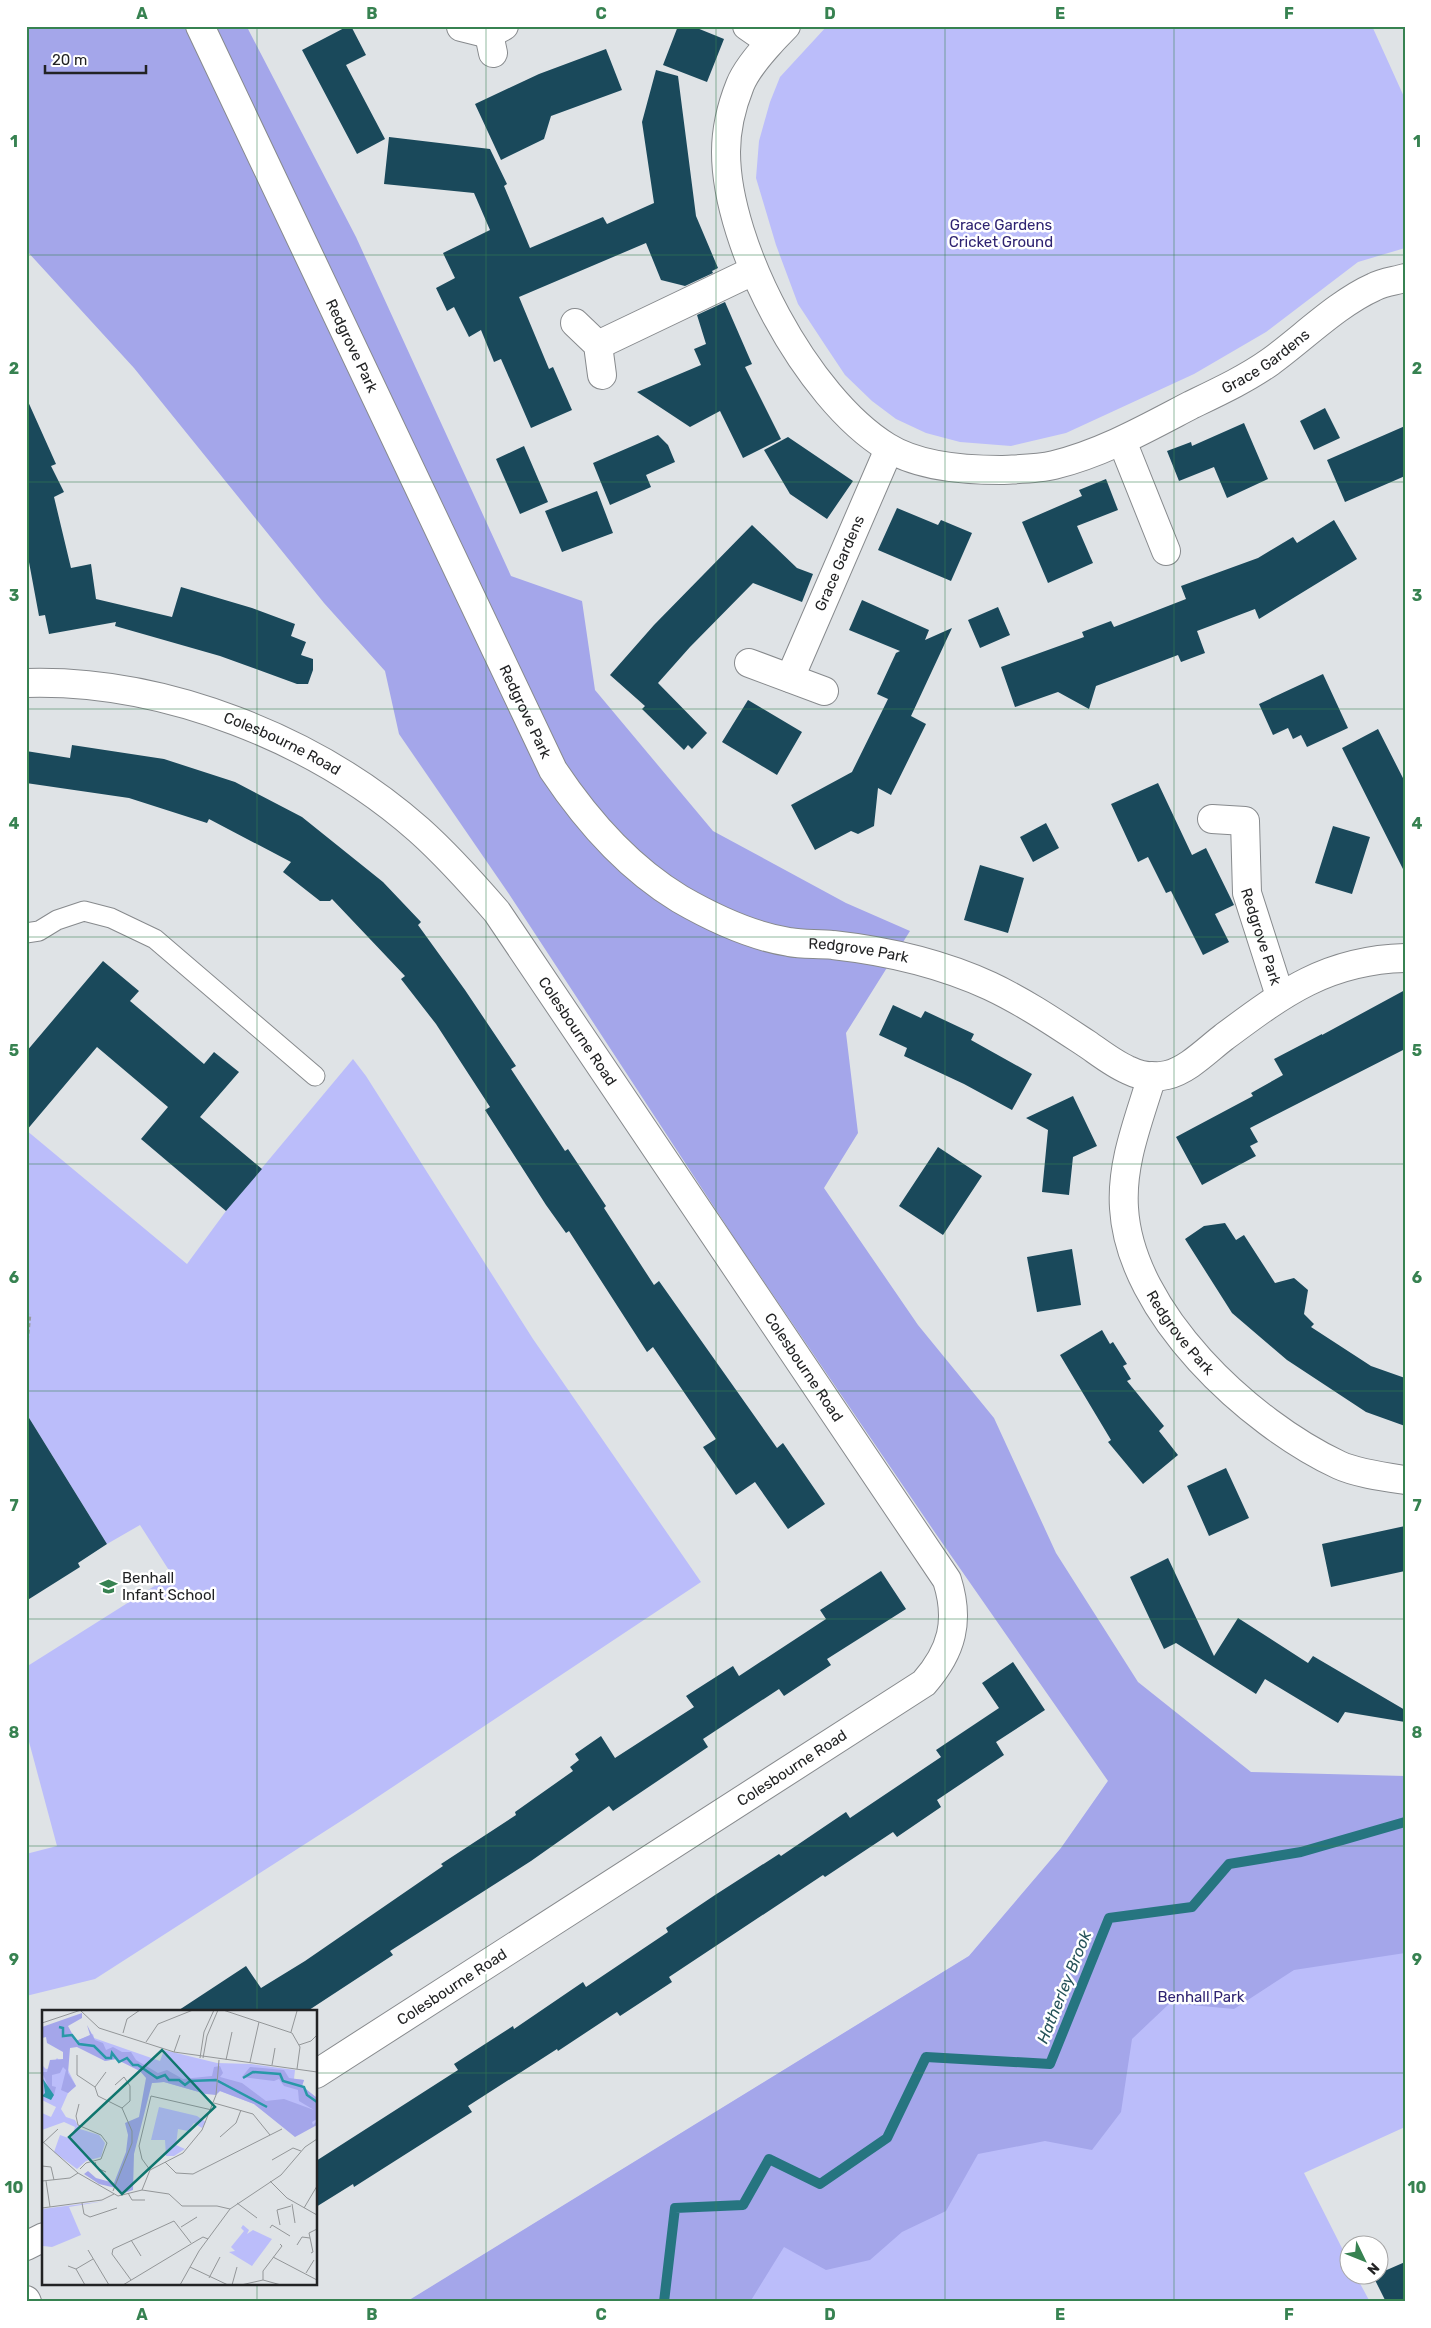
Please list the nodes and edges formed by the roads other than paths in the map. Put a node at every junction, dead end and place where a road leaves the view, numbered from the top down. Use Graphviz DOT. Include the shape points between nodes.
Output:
graph roads {
  1 [pos="200,26"];
  2 [pos="747,26"];
  3 [pos="461,27"];
  4 [pos="778,34"];
  5 [pos="496,38"];
  6 [pos="753,271"];
  7 [pos="1405,278"];
  8 [pos="575,323"];
  9 [pos="598,345"];
  10 [pos="602,375"];
  11 [pos="1122,440"];
  12 [pos="889,449"];
  13 [pos="1166,551"];
  14 [pos="749,663"];
  15 [pos="790,678"];
  16 [pos="26,683"];
  17 [pos="824,691"];
  18 [pos="1212,819"];
  19 [pos="26,933"];
  20 [pos="1405,958"];
  21 [pos="1280,996"];
  22 [pos="315,1076"];
  23 [pos="1152,1076"];
  24 [pos="1405,1480"];
  25 [pos="318,2073"];
  26 [pos="42,2238"];
  27 [pos="26,2246"];
  1 -- 23 [label="street, Redgrove Park" via="553,770 594,827 645,875 714,917 751,932 789,942 870,949 947,969 990,986 1030,1008 1127,1070"];
  2 -- 4 [label="street, Grace Gardens"];
  3 -- 5 [label="street"];
  4 -- 6 [label="street, Grace Gardens" via="740,82 730,119 726,152 729,186"];
  6 -- 9 [label="street"];
  6 -- 12 [label="street, Grace Gardens" via="813,376 839,408"];
  7 -- 11 [label="street, Grace Gardens" via="1374,286 1263,366"];
  8 -- 9 [label="street"];
  9 -- 10 [label="street"];
  11 -- 12 [label="street, Grace Gardens" via="1052,466 1000,470 956,468 921,461"];
  11 -- 13 [label="street"];
  12 -- 15 [label="street, Grace Gardens"];
  14 -- 15 [label="street"];
  15 -- 17 [label="street"];
  16 -- 25 [label="street, Colesbourne Road" via="83,685 165,699 220,715 274,736 324,762 373,794 418,829 459,868 497,912 947,1580 952,1596 953,1628 947,1649 924,1683"];
  18 -- 21 [label="street, Redgrove Park" via="1245,821 1248,893"];
  19 -- 22 [label="lane" via="39,932 57,920 84,911 111,918 155,939"];
  20 -- 21 [label="street, Redgrove Park" via="1379,959 1344,967"];
  21 -- 23 [label="street, Redgrove Park" via="1182,1068"];
  23 -- 24 [label="street, Redgrove Park" via="1125,1165 1123,1188 1125,1219 1134,1260 1156,1305 1201,1360 1270,1422 1340,1466"];
  26 -- 27 [label="street"];
}
